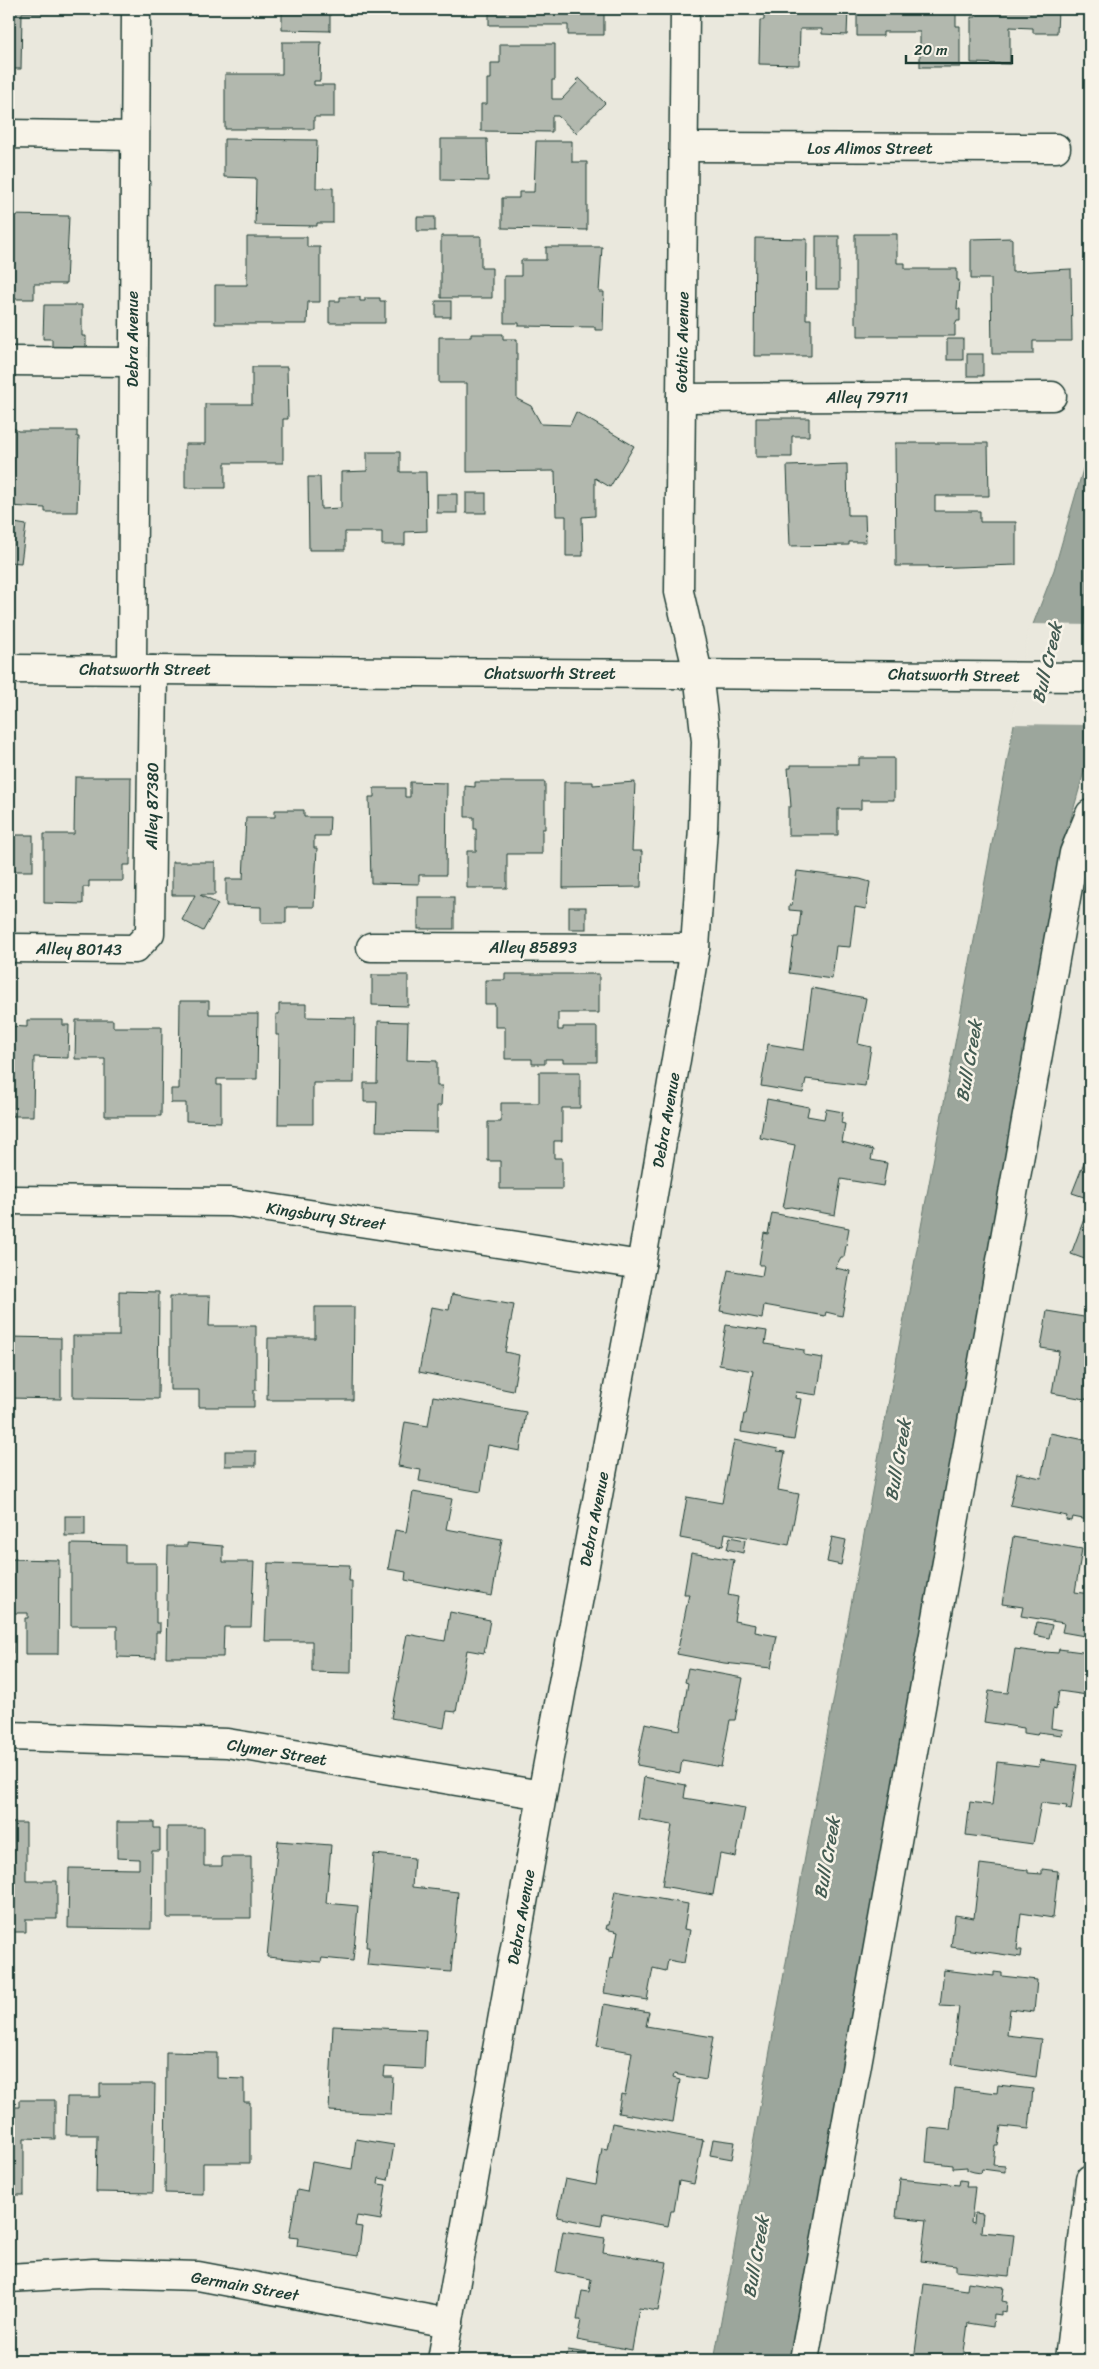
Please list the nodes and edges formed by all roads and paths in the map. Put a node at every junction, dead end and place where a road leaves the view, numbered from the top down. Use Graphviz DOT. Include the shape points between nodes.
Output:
graph roads {
  1 [pos="136,9"];
  2 [pos="685,9"];
  3 [pos="9,134"];
  4 [pos="134,136"];
  5 [pos="685,147"];
  6 [pos="1056,148"];
  7 [pos="9,361"];
  8 [pos="132,362"];
  9 [pos="1052,396"];
  10 [pos="681,398"];
  11 [pos="9,669"];
  12 [pos="143,669"];
  13 [pos="698,673"];
  14 [pos="1090,677"];
  15 [pos="1090,814"];
  16 [pos="144,940"];
  17 [pos="371,947"];
  18 [pos="9,948"];
  19 [pos="695,948"];
  20 [pos="9,1200"];
  21 [pos="641,1265"];
  22 [pos="9,1736"];
  23 [pos="542,1795"];
  24 [pos="1090,2179"];
  25 [pos="9,2278"];
  26 [pos="449,2323"];
  27 [pos="442,2360"];
  28 [pos="804,2360"];
  29 [pos="1069,2360"];
  1 -- 4 [label="street, Debra Avenue"];
  2 -- 5 [label="street, Gothic Avenue"];
  3 -- 4 [label="street"];
  4 -- 8 [label="street, Debra Avenue"];
  5 -- 6 [label="street, Los Alimos Street"];
  5 -- 10 [label="street, Gothic Avenue"];
  7 -- 8 [label="street"];
  8 -- 12 [label="street, Debra Avenue"];
  9 -- 10 [label="street, Alley 79711"];
  10 -- 13 [label="street, Gothic Avenue" via="679,592"];
  11 -- 12 [label="street, Chatsworth Street"];
  12 -- 13 [label="street, Chatsworth Street"];
  12 -- 16 [label="street, Alley 87380" via="150,933"];
  13 -- 14 [label="street, Chatsworth Street"];
  13 -- 19 [label="street, Debra Avenue" via="706,758"];
  15 -- 28 [label="street" via="1074,853"];
  16 -- 18 [label="street, Alley 80143" via="135,949"];
  17 -- 19 [label="street, Alley 85893"];
  19 -- 21 [label="street, Debra Avenue"];
  20 -- 21 [label="street, Kingsbury Street" via="230,1202"];
  21 -- 23 [label="street, Debra Avenue"];
  22 -- 23 [label="street, Clymer Street" via="228,1743"];
  23 -- 26 [label="street, Debra Avenue"];
  24 -- 29 [label="street"];
  25 -- 26 [label="street, Germain Street" via="94,2273 198,2276"];
  26 -- 27 [label="street, Debra Avenue"];
}
